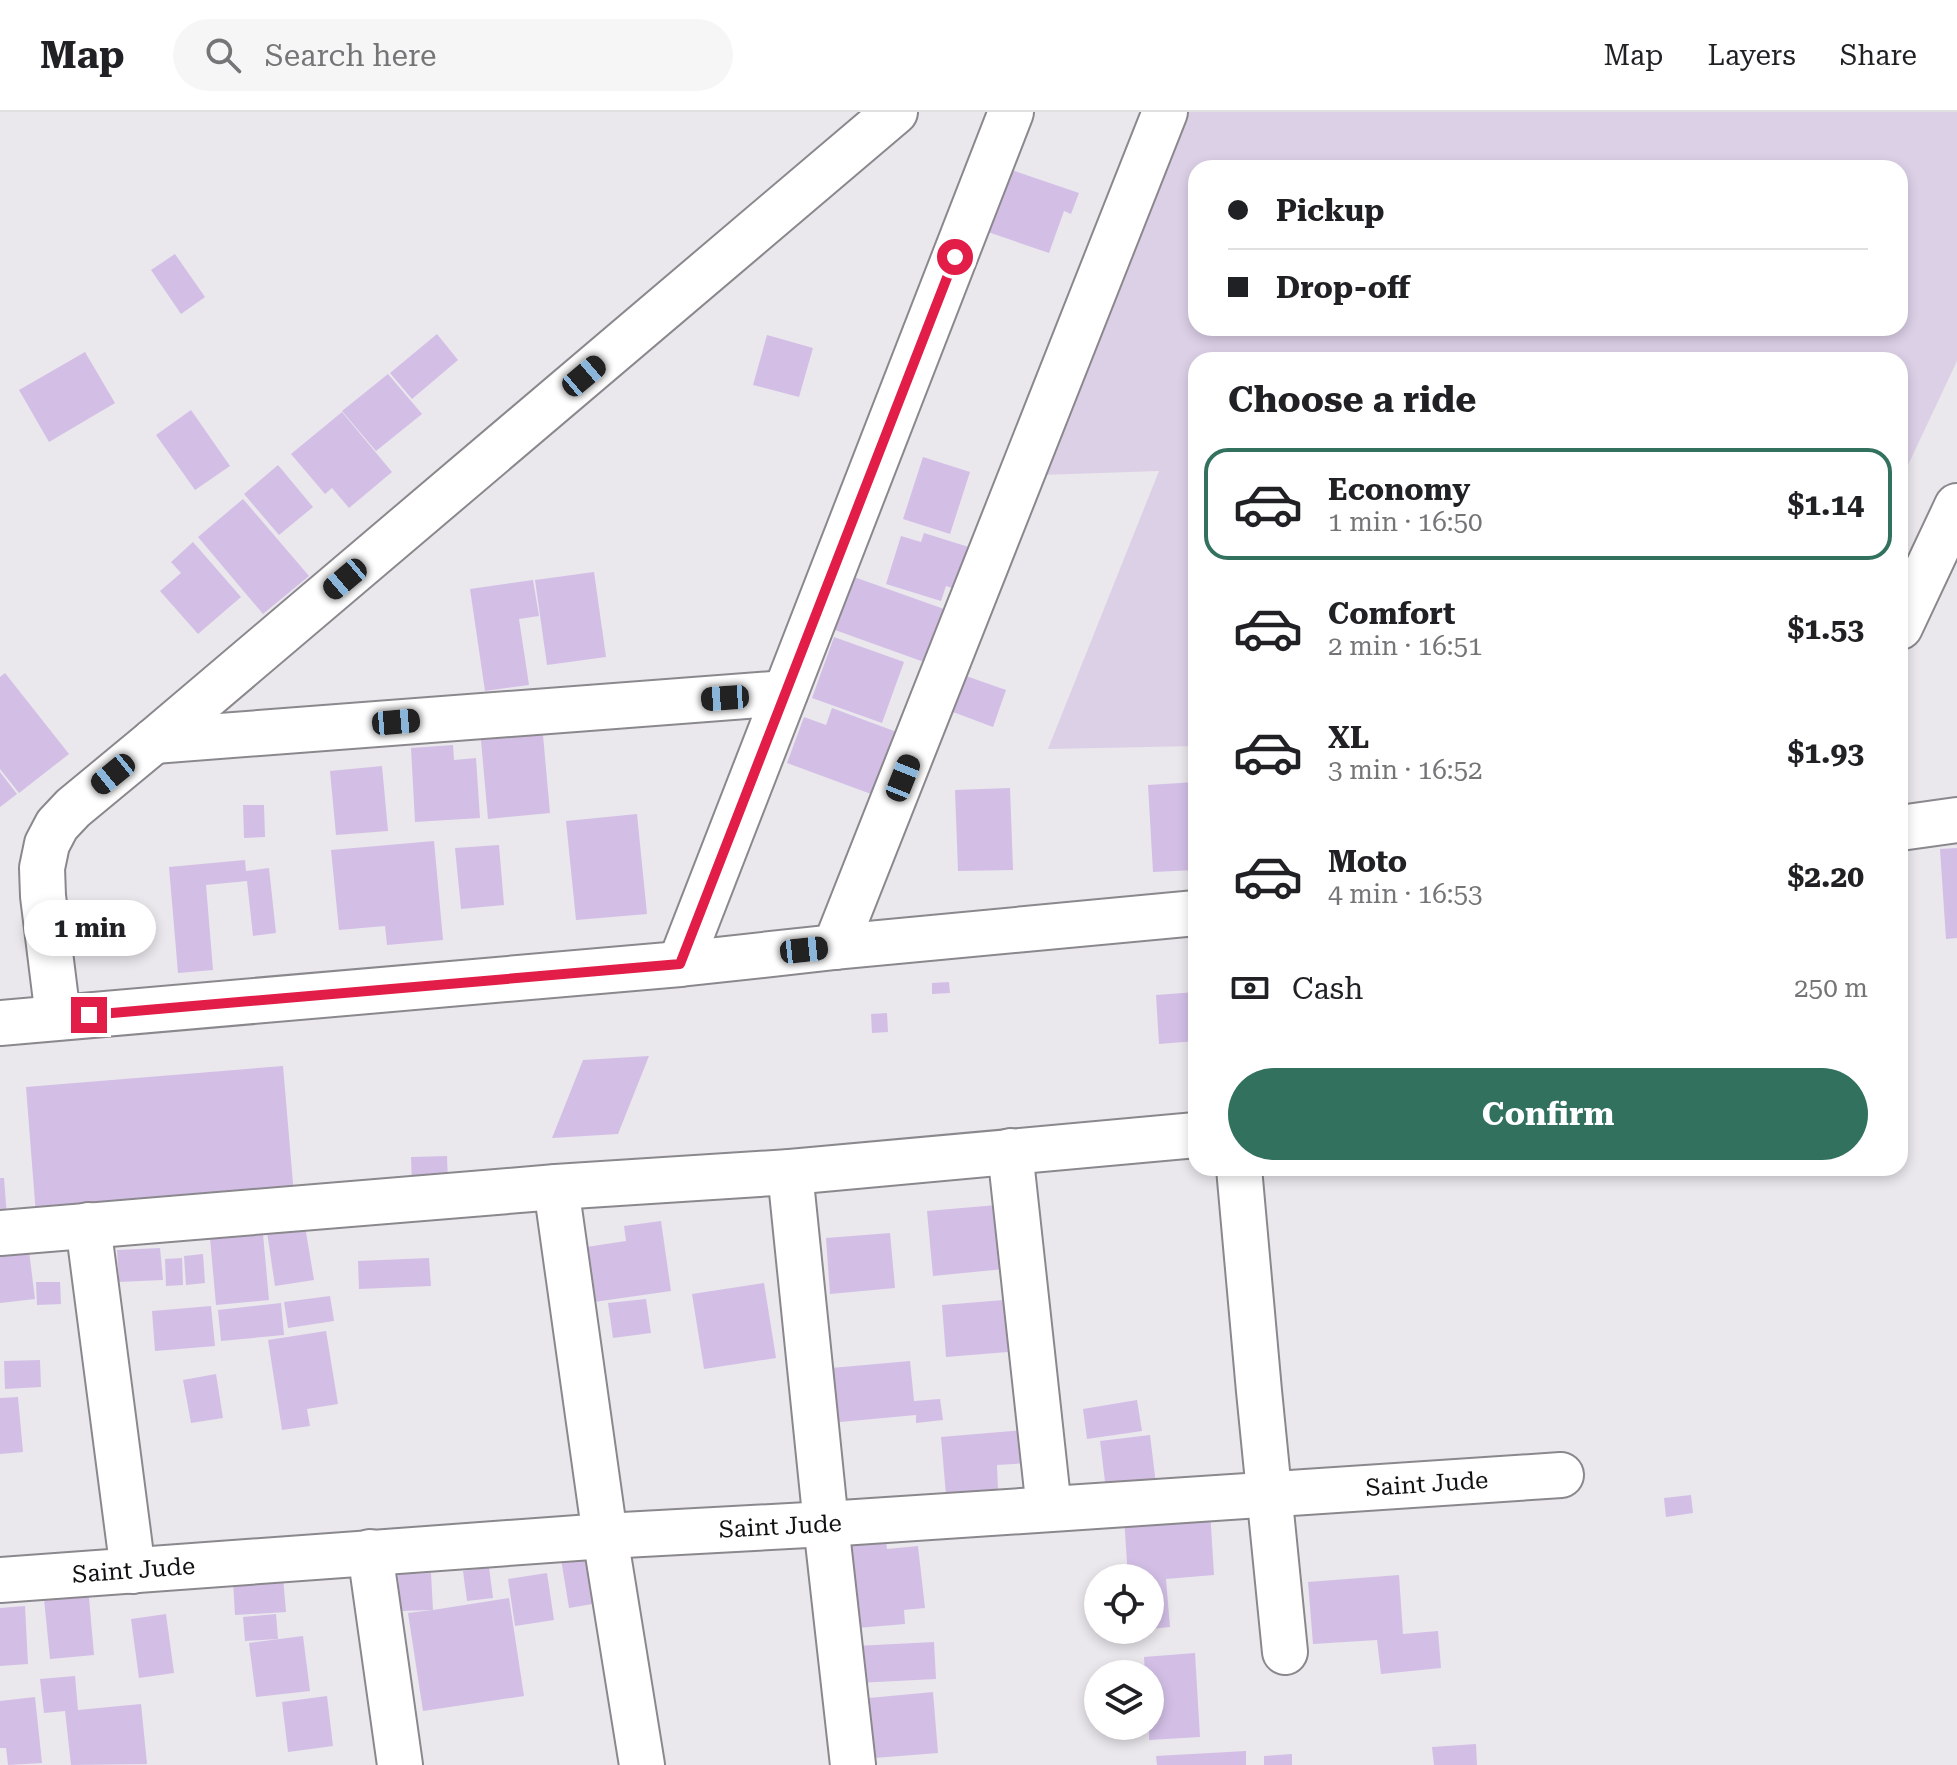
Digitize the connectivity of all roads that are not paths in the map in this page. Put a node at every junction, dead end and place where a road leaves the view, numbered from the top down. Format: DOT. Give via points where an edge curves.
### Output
graph roads {
  1 [pos="895,112"];
  2 [pos="1011,112"];
  3 [pos="1165,112"];
  4 [pos="1957,506"];
  5 [pos="1908,610"];
  6 [pos="785,693"];
  7 [pos="154,741"];
  8 [pos="1957,820"];
  9 [pos="1908,827"];
  10 [pos="1188,914"];
  11 [pos="835,947"];
  12 [pos="680,964"];
  13 [pos="58,1017"];
  14 [pos="0,1023"];
  15 [pos="1188,1136"];
  16 [pos="1010,1151"];
  17 [pos="790,1172"];
  18 [pos="1240,1176"];
  19 [pos="556,1187"];
  20 [pos="88,1225"];
  21 [pos="0,1233"];
  22 [pos="1561,1475"];
  23 [pos="1269,1493"];
  24 [pos="1049,1509"];
  25 [pos="826,1524"];
  26 [pos="605,1536"];
  27 [pos="370,1552"];
  28 [pos="133,1571"];
  29 [pos="0,1580"];
  30 [pos="1285,1652"];
  31 [pos="400,1765"];
  32 [pos="642,1765"];
  33 [pos="853,1765"];
  1 -- 7 [label="street"];
  2 -- 6 [label="street"];
  3 -- 11 [label="street"];
  4 -- 5 [label="street"];
  6 -- 7 [label="street"];
  6 -- 12 [label="street"];
  7 -- 13 [label="street" via="73,808 47,844 42,882"];
  8 -- 9 [label="street"];
  10 -- 11 [label="street"];
  11 -- 12 [label="street"];
  12 -- 13 [label="street"];
  13 -- 14 [label="street"];
  15 -- 16 [label="street"];
  16 -- 17 [label="street"];
  16 -- 24 [label="street"];
  17 -- 19 [label="street"];
  17 -- 25 [label="street"];
  18 -- 23 [label="street"];
  19 -- 20 [label="street"];
  19 -- 26 [label="street"];
  20 -- 21 [label="street"];
  20 -- 28 [label="street"];
  22 -- 23 [label="street, Saint Jude"];
  23 -- 24 [label="street, Saint Jude"];
  23 -- 30 [label="street"];
  24 -- 25 [label="street, Saint Jude"];
  25 -- 26 [label="street, Saint Jude"];
  25 -- 33 [label="street"];
  26 -- 27 [label="street, Saint Jude"];
  26 -- 32 [label="street"];
  27 -- 28 [label="street, Saint Jude"];
  27 -- 31 [label="street"];
  28 -- 29 [label="street, Saint Jude"];
}
